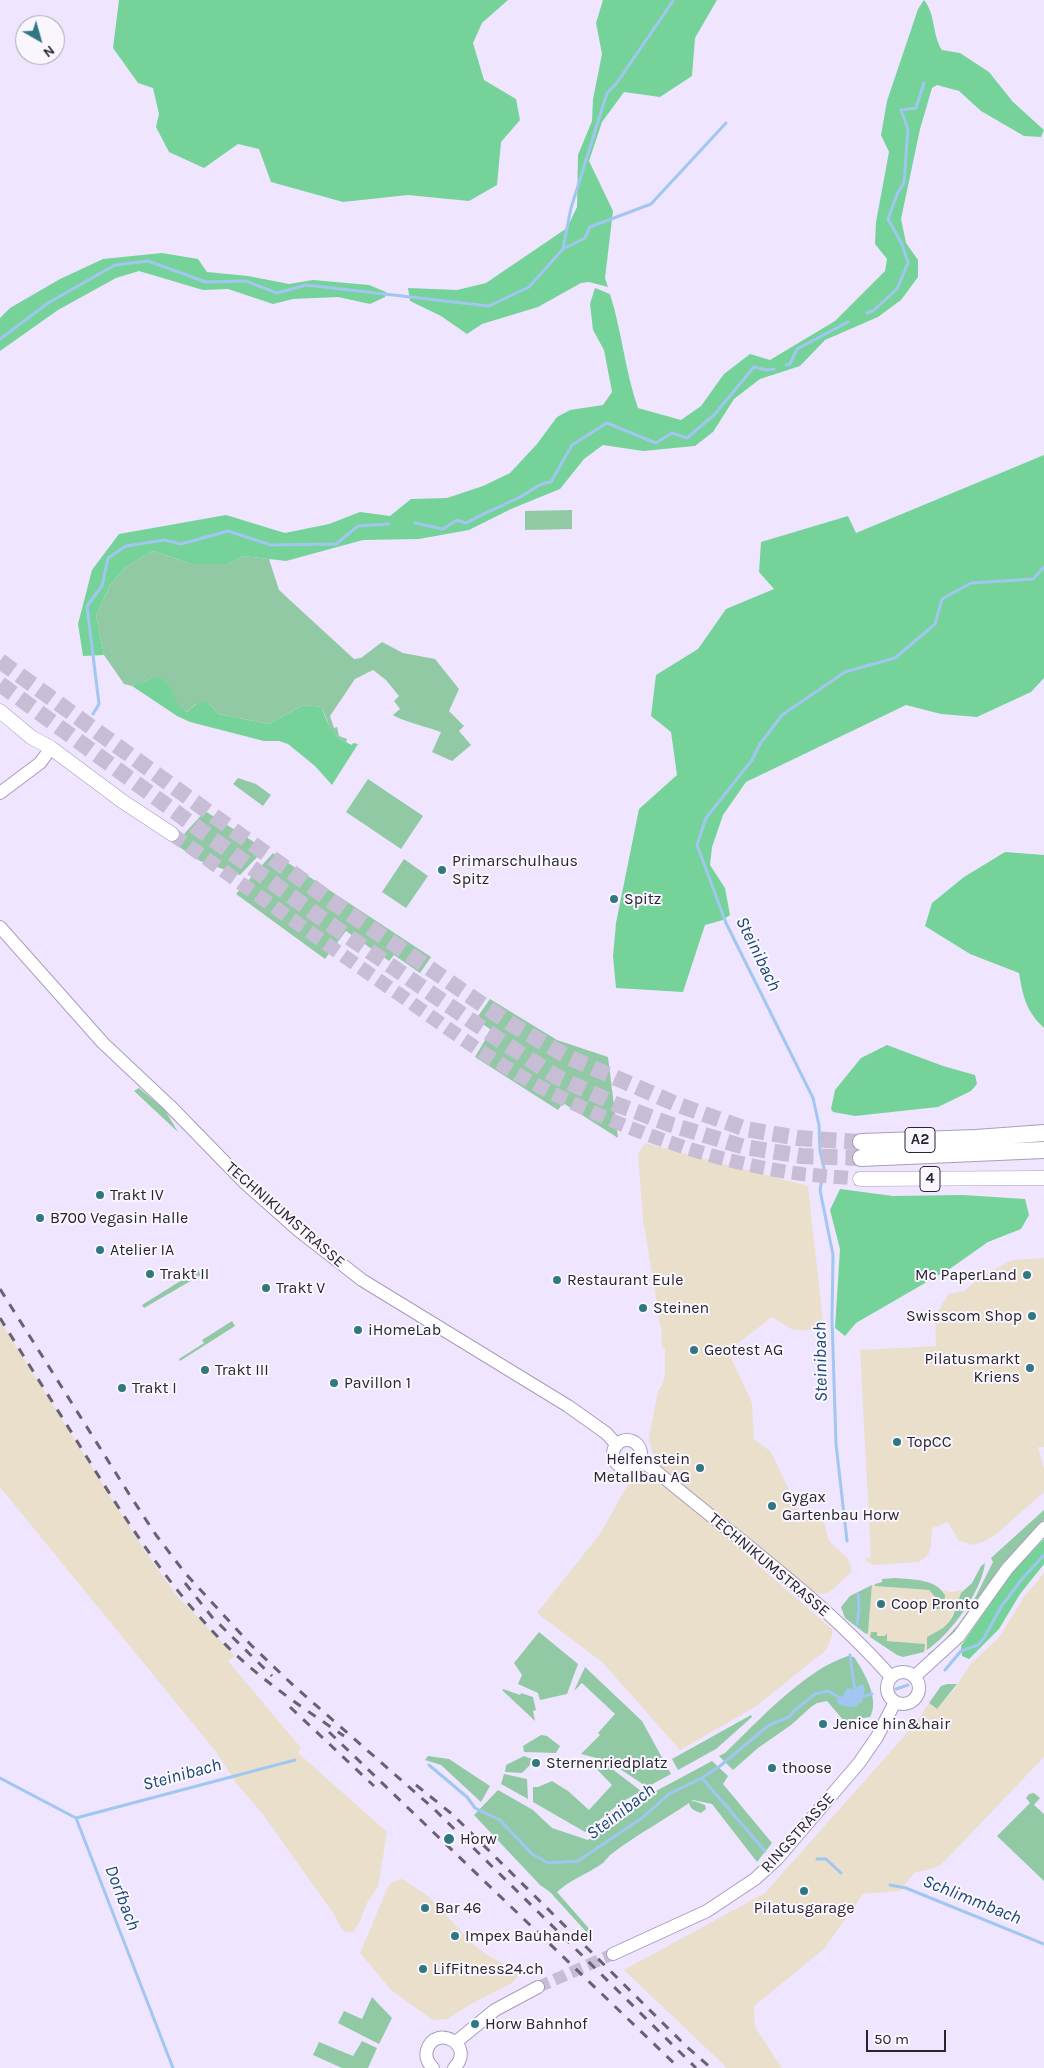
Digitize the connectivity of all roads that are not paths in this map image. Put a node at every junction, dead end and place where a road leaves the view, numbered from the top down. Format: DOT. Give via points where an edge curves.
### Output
graph roads {
  1 [pos="0,706"];
  2 [pos="0,711"];
  3 [pos="52,748"];
  4 [pos="0,793"];
  5 [pos="172,834"];
  6 [pos="0,928"];
  7 [pos="1044,1133"];
  8 [pos="861,1142"];
  9 [pos="1044,1150"];
  10 [pos="861,1158"];
  11 [pos="860,1178"];
  12 [pos="1044,1178"];
  13 [pos="617,1444"];
  14 [pos="639,1460"];
  15 [pos="1044,1528"];
  16 [pos="891,1677"];
  17 [pos="914,1677"];
  18 [pos="894,1702"];
  19 [pos="613,1954"];
  20 [pos="538,1988"];
  21 [pos="456,2042"];
  22 [pos="431,2067"];
  23 [pos="454,2068"];
  1 -- 3 [label="main road" via="36,731"];
  2 -- 3 [label="main road" via="30,737"];
  3 -- 4 [label="street" via="40,762"];
  3 -- 5 [label="main road"];
  6 -- 13 [label="street, TECHNIKUMSTRASSE" via="103,1043 245,1183 298,1230 362,1280 568,1406"];
  7 -- 8 [label="highway, A2"];
  9 -- 10 [label="highway, A2"];
  11 -- 12 [label="main road, 4"];
  13 -- 14 [label="street" via="629,1440 637,1444 641,1452"];
  13 -- 14 [label="street" via="614,1452 618,1464 630,1467"];
  14 -- 16 [label="street, TECHNIKUMSTRASSE" via="789,1580 856,1639"];
  15 -- 17 [label="street" via="1002,1575 960,1636"];
  16 -- 17 [label="street" via="904,1672"];
  16 -- 18 [label="street" via="887,1692"];
  17 -- 18 [label="street" via="919,1687 915,1699 906,1704"];
  18 -- 19 [label="street, RINGSTRASSE" via="877,1738 862,1759 777,1859 755,1879 707,1911"];
  20 -- 21 [label="street" via="495,2010"];
  21 -- 22 [label="street" via="442,2037 432,2042 427,2051"];
  21 -- 23 [label="street" via="461,2054"];
}
